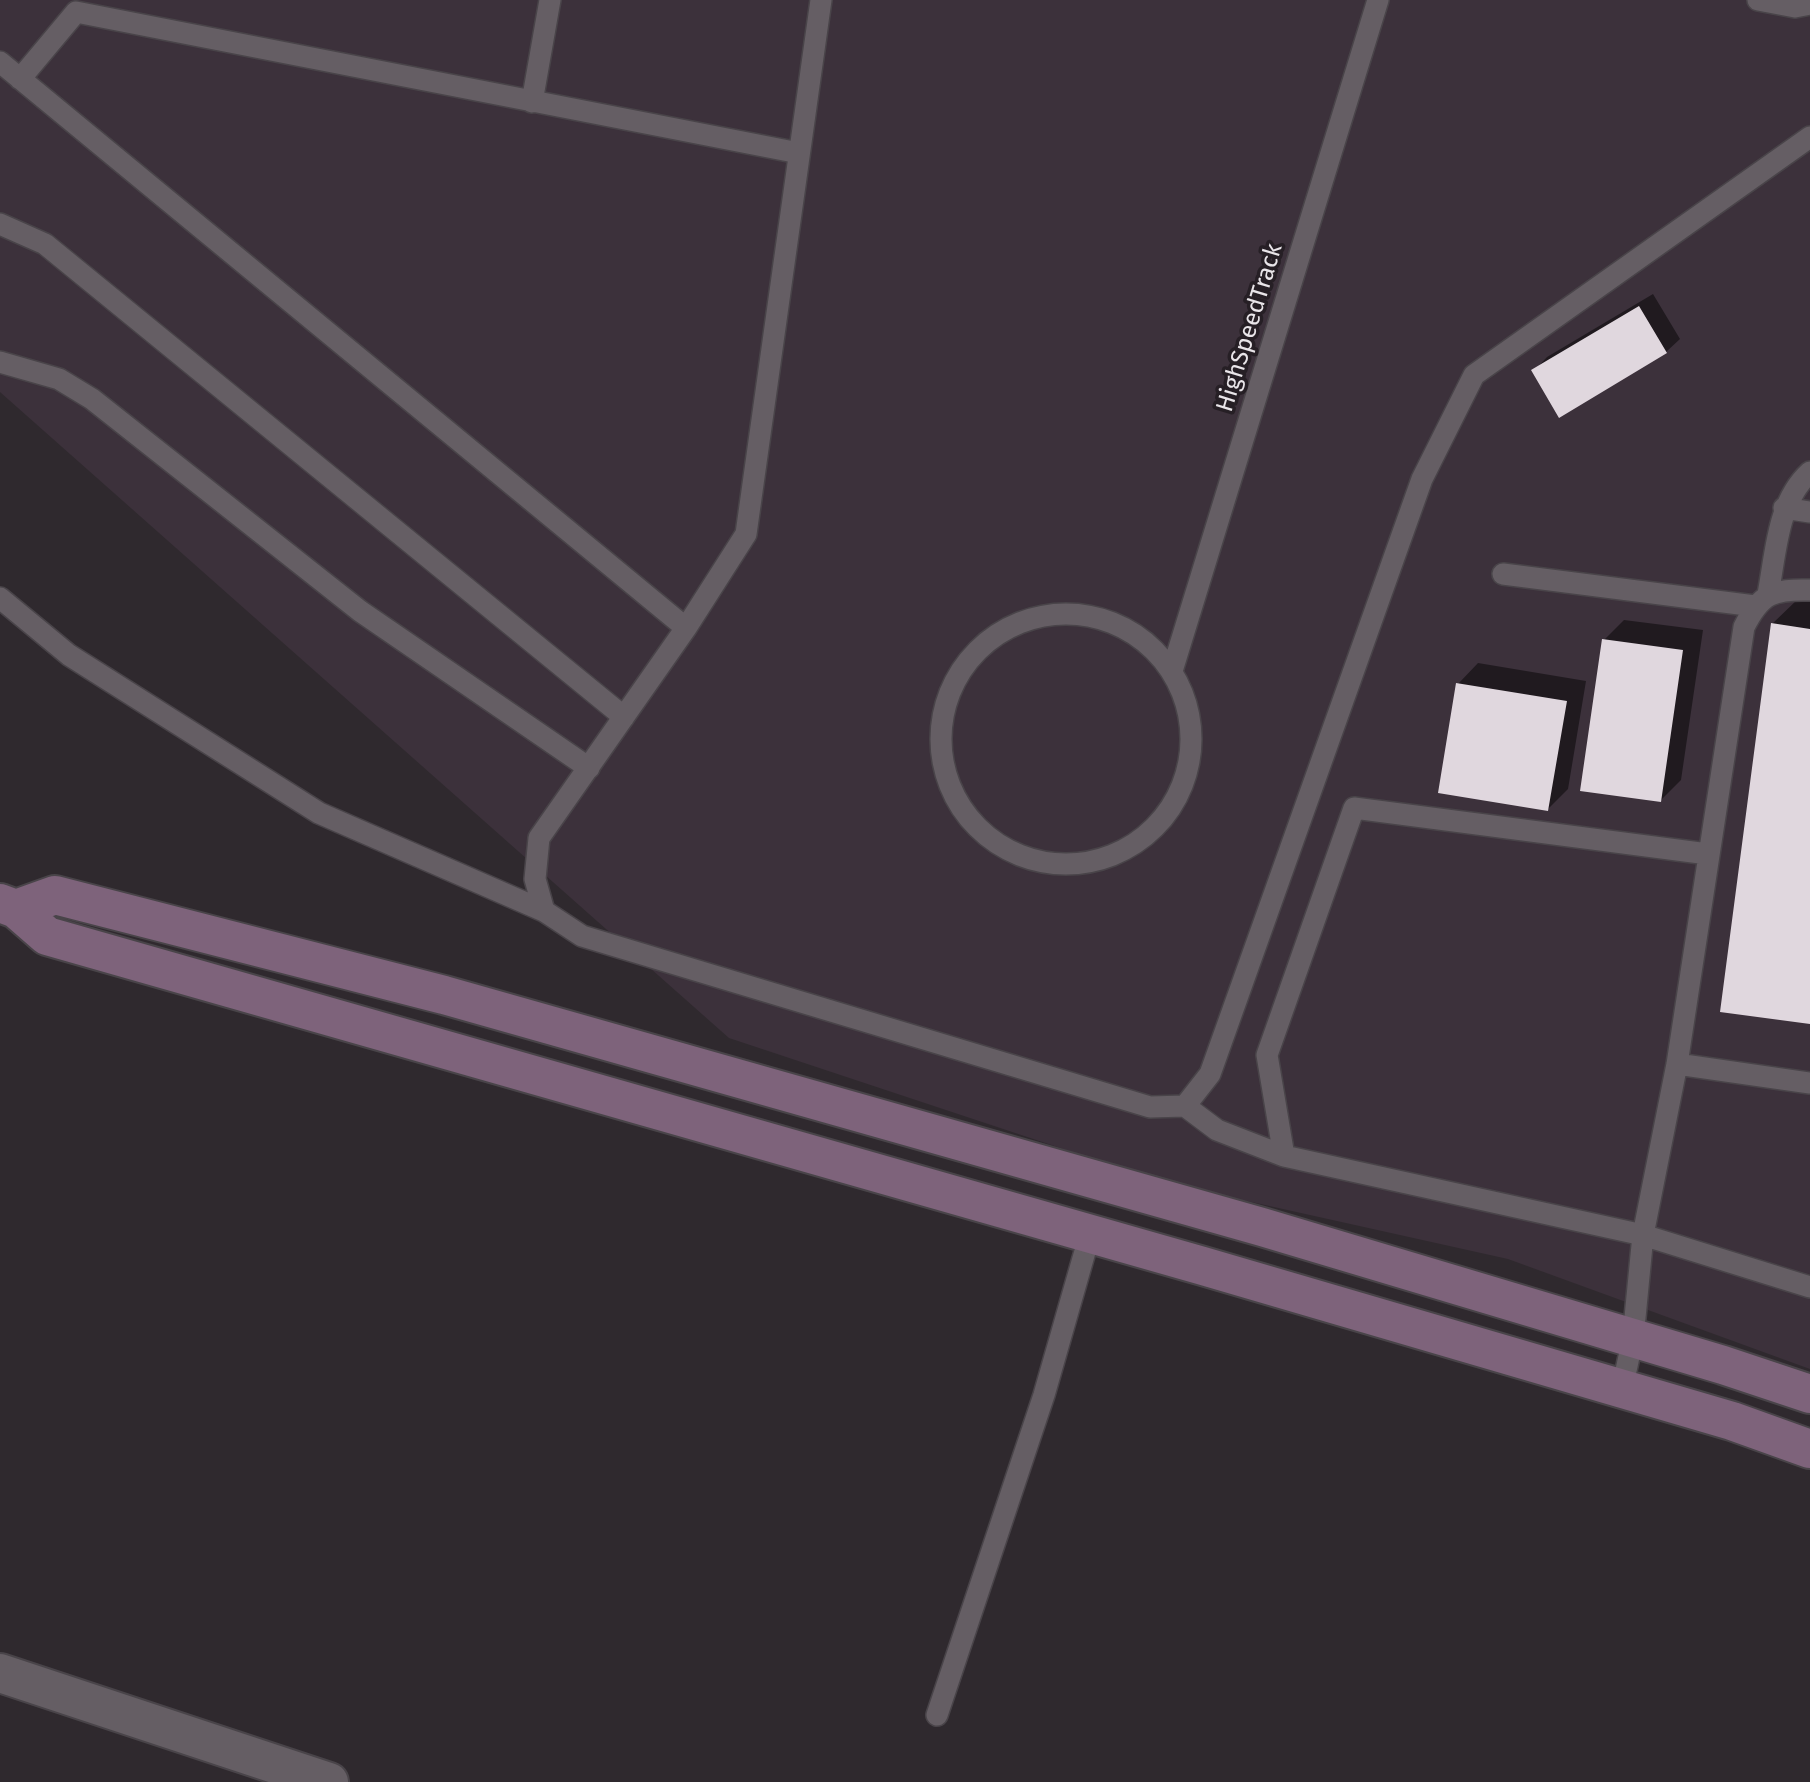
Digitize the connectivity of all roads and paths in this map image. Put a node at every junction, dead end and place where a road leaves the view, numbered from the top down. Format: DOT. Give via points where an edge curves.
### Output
graph roads {
  1 [pos="550,0"];
  2 [pos="821,0"];
  3 [pos="1378,0"];
  4 [pos="1758,0"];
  5 [pos="1810,4"];
  6 [pos="0,62"];
  7 [pos="20,79"];
  8 [pos="532,102"];
  9 [pos="1810,137"];
  10 [pos="799,153"];
  11 [pos="0,224"];
  12 [pos="0,362"];
  13 [pos="1810,472"];
  14 [pos="1784,508"];
  15 [pos="1810,512"];
  16 [pos="1503,574"];
  17 [pos="1810,590"];
  18 [pos="0,597"];
  19 [pos="1761,600"];
  20 [pos="686,628"];
  21 [pos="1172,671"];
  22 [pos="624,717"];
  23 [pos="589,768"];
  24 [pos="1708,854"];
  25 [pos="8,906"];
  26 [pos="544,911"];
  27 [pos="1677,1064"];
  28 [pos="1810,1083"];
  29 [pos="1185,1106"];
  30 [pos="1284,1156"];
  31 [pos="1045,1166"];
  32 [pos="1032,1217"];
  33 [pos="1090,1234"];
  34 [pos="1643,1235"];
  35 [pos="1810,1287"];
  36 [pos="1633,1338"];
  37 [pos="1622,1390"];
  38 [pos="1810,1394"];
  39 [pos="1810,1448"];
  40 [pos="0,1673"];
  41 [pos="937,1715"];
  42 [pos="330,1782"];
  1 -- 8 [label="lane"];
  2 -- 10 [label="lane"];
  3 -- 21 [label="lane, HighSpeedTrack"];
  4 -- 5 [label="lane" via="1795,7"];
  6 -- 7 [label="lane"];
  7 -- 8 [label="lane" via="76,12"];
  7 -- 20 [label="lane"];
  8 -- 10 [label="lane"];
  9 -- 29 [label="lane" via="1474,375 1422,479 1210,1074"];
  10 -- 20 [label="lane" via="746,534"];
  11 -- 22 [label="lane" via="45,244"];
  12 -- 23 [label="lane" via="59,379 92,399 360,611"];
  13 -- 14 [label="lane"];
  14 -- 15 [label="lane"];
  14 -- 19 [label="lane"];
  16 -- 19 [label="lane"];
  17 -- 19 [label="lane" via="1785,589"];
  18 -- 26 [label="lane" via="69,655 319,813"];
  19 -- 24 [label="lane" via="1744,627"];
  20 -- 22 [label="lane"];
  21 -- 21 [label="lane" via="1188,707 1191,747 1186,772 1164,819 1134,845 1098,861 1060,865 1017,855 981,832 955,798 942,756 943,712 960,672 989,640 1027,619 1070,613 1113,622 1146,642"];
  22 -- 23 [label="lane"];
  23 -- 26 [label="lane" via="539,838 535,879"];
  24 -- 27 [label="lane"];
  24 -- 30 [label="lane" via="1354,808 1267,1055"];
  25 -- 31 [label="street" via="55,895 444,995"];
  25 -- 32 [label="street" via="47,936"];
  26 -- 29 [label="lane" via="582,936 608,944 1150,1107"];
  27 -- 28 [label="lane"];
  27 -- 34 [label="lane"];
  29 -- 30 [label="lane" via="1217,1130"];
  30 -- 34 [label="lane"];
  31 -- 32 [label="street"];
  31 -- 36 [label="street"];
  32 -- 33 [label="street"];
  33 -- 37 [label="street"];
  33 -- 41 [label="lane" via="1044,1395"];
  34 -- 35 [label="lane"];
  34 -- 36 [label="lane"];
  36 -- 37 [label="lane"];
  36 -- 38 [label="street"];
  37 -- 39 [label="street"];
  40 -- 42 [label="street"];
}
